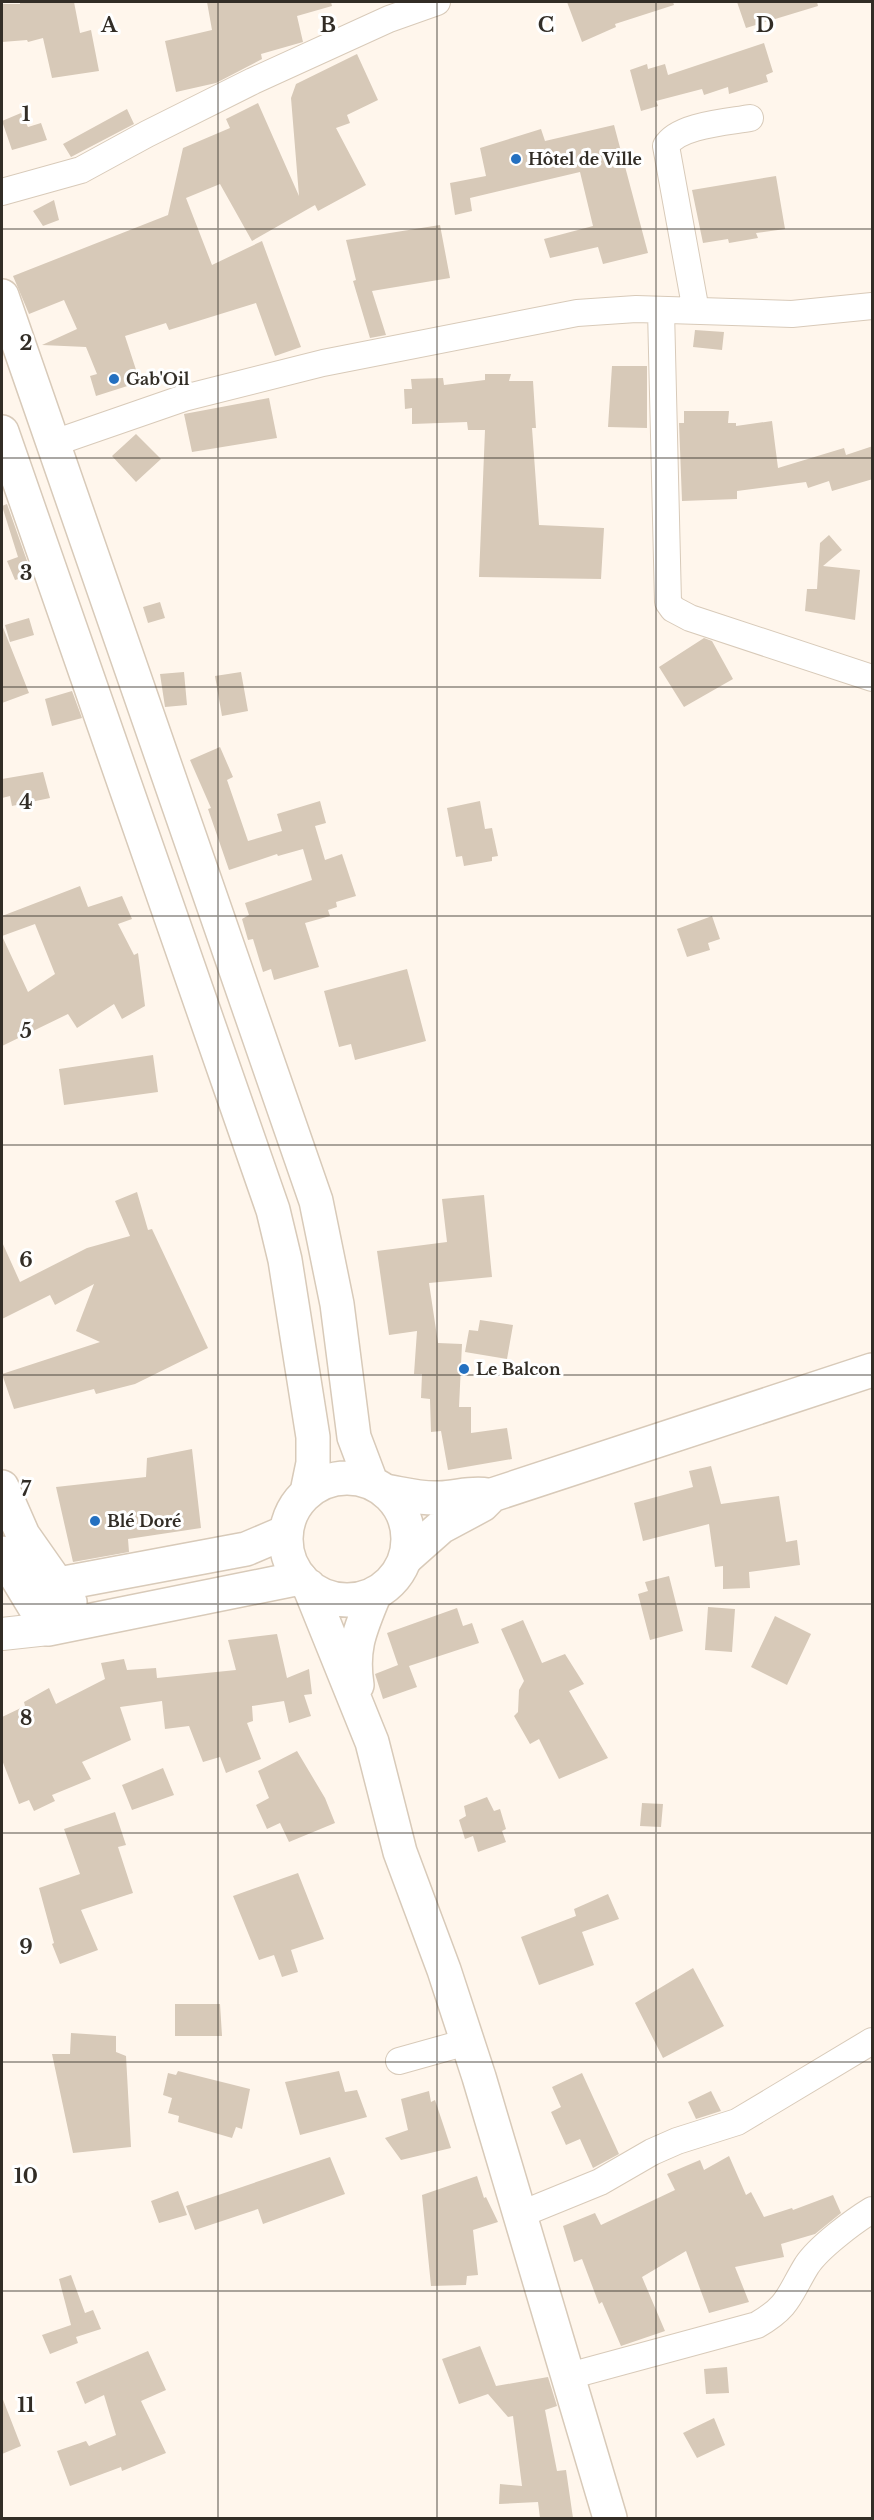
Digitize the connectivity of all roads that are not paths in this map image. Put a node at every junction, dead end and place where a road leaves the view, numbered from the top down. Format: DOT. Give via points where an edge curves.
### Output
graph roads {
  1 [pos="437,2"];
  2 [pos="750,118"];
  3 [pos="2,192"];
  4 [pos="2,296"];
  5 [pos="873,306"];
  6 [pos="661,310"];
  7 [pos="696,311"];
  8 [pos="2,432"];
  9 [pos="54,443"];
  10 [pos="873,678"];
  11 [pos="873,1370"];
  12 [pos="378,1486"];
  13 [pos="2,1487"];
  14 [pos="307,1492"];
  15 [pos="492,1496"];
  16 [pos="286,1532"];
  17 [pos="2,1554"];
  18 [pos="406,1558"];
  19 [pos="2,1581"];
  20 [pos="304,1582"];
  21 [pos="45,1591"];
  22 [pos="375,1593"];
  23 [pos="2,1618"];
  24 [pos="82,1622"];
  25 [pos="48,1629"];
  26 [pos="2,1634"];
  27 [pos="360,1708"];
  28 [pos="873,2041"];
  29 [pos="467,2042"];
  30 [pos="399,2061"];
  31 [pos="873,2210"];
  32 [pos="519,2215"];
  33 [pos="569,2376"];
  34 [pos="610,2518"];
  1 -- 3 [label="street" via="389,19 253,81 81,170"];
  2 -- 7 [label="street" via="696,128 678,134 666,146"];
  4 -- 9 [label="main road"];
  5 -- 7 [label="street" via="792,314"];
  6 -- 7 [label="street"];
  6 -- 9 [label="street" via="577,313 323,363 184,398"];
  6 -- 10 [label="street" via="668,602 690,618"];
  8 -- 14 [label="main road" via="273,1210 285,1260 313,1437"];
  9 -- 12 [label="main road" via="316,1201 337,1304 354,1437"];
  11 -- 15 [label="main road"];
  12 -- 14 [label="main road" via="344,1477 318,1484"];
  12 -- 15 [label="main road" via="420,1498 478,1493"];
  12 -- 18 [label="main road" via="398,1504 406,1521"];
  13 -- 21 [label="main road"];
  14 -- 16 [label="main road" via="292,1510"];
  15 -- 18 [label="main road" via="441,1527"];
  16 -- 20 [label="main road" via="288,1557"];
  16 -- 21 [label="main road" via="246,1549"];
  17 -- 19 [label="main road"];
  17 -- 21 [label="main road"];
  18 -- 22 [label="main road" via="394,1578"];
  20 -- 22 [label="main road" via="330,1597 346,1600"];
  20 -- 24 [label="main road"];
  20 -- 27 [label="main road"];
  21 -- 23 [label="street"];
  21 -- 24 [label="main road"];
  21 -- 25 [label="main road"];
  22 -- 27 [label="main road" via="355,1646"];
  24 -- 25 [label="main road"];
  25 -- 26 [label="street"];
  27 -- 29 [label="main road" via="400,1852"];
  28 -- 32 [label="street" via="737,2122 677,2141 600,2182"];
  29 -- 30 [label="street"];
  29 -- 32 [label="main road"];
  31 -- 33 [label="street" via="808,2263 790,2299 774,2316 757,2325"];
  32 -- 33 [label="main road"];
  33 -- 34 [label="main road"];
}
